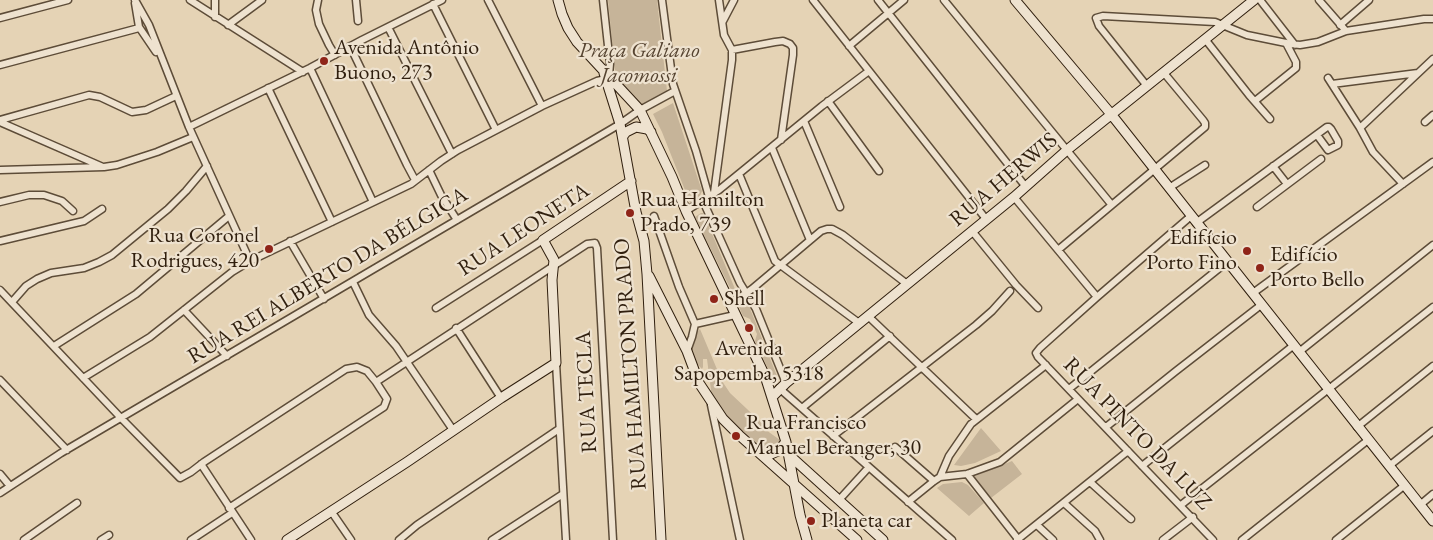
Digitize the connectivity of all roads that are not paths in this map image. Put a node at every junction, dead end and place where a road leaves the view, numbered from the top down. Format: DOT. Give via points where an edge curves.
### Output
graph roads {
  1 [pos="68,0"];
  2 [pos="135,0"];
  3 [pos="190,0"];
  4 [pos="215,0"];
  5 [pos="262,0"];
  6 [pos="318,0"];
  7 [pos="356,0"];
  8 [pos="442,0"];
  9 [pos="488,0"];
  10 [pos="558,0"];
  11 [pos="603,0"];
  12 [pos="662,0"];
  13 [pos="720,0"];
  14 [pos="734,0"];
  15 [pos="813,0"];
  16 [pos="878,0"];
  17 [pos="904,0"];
  18 [pos="944,0"];
  19 [pos="1015,0"];
  20 [pos="1254,0"];
  21 [pos="1260,0"];
  22 [pos="1319,0"];
  23 [pos="1369,0"];
  24 [pos="433,4"];
  25 [pos="888,13"];
  26 [pos="215,17"];
  27 [pos="0,18"];
  28 [pos="1433,19"];
  29 [pos="358,21"];
  30 [pos="722,22"];
  31 [pos="1340,24"];
  32 [pos="228,25"];
  33 [pos="1223,25"];
  34 [pos="388,27"];
  35 [pos="139,28"];
  36 [pos="1346,31"];
  37 [pos="1205,39"];
  38 [pos="1286,43"];
  39 [pos="1295,45"];
  40 [pos="350,46"];
  41 [pos="849,46"];
  42 [pos="732,50"];
  43 [pos="335,55"];
  44 [pos="162,59"];
  45 [pos="1433,59"];
  46 [pos="0,65"];
  47 [pos="310,68"];
  48 [pos="869,71"];
  49 [pos="303,72"];
  50 [pos="1419,72"];
  51 [pos="1164,73"];
  52 [pos="608,77"];
  53 [pos="1328,78"];
  54 [pos="1332,84"];
  55 [pos="1147,86"];
  56 [pos="268,88"];
  57 [pos="675,90"];
  58 [pos="176,96"];
  59 [pos="1255,101"];
  60 [pos="828,102"];
  61 [pos="542,106"];
  62 [pos="640,110"];
  63 [pos="1112,114"];
  64 [pos="1433,115"];
  65 [pos="1270,119"];
  66 [pos="0,121"];
  67 [pos="804,121"];
  68 [pos="1425,122"];
  69 [pos="620,124"];
  70 [pos="189,127"];
  71 [pos="1360,128"];
  72 [pos="496,130"];
  73 [pos="651,132"];
  74 [pos="1317,135"];
  75 [pos="623,136"];
  76 [pos="193,137"];
  77 [pos="782,140"];
  78 [pos="772,148"];
  79 [pos="1067,150"];
  80 [pos="452,154"];
  81 [pos="1321,159"];
  82 [pos="1433,162"];
  83 [pos="1205,165"];
  84 [pos="207,166"];
  85 [pos="1273,166"];
  86 [pos="104,167"];
  87 [pos="1153,169"];
  88 [pos="0,170"];
  89 [pos="429,170"];
  90 [pos="879,172"];
  91 [pos="739,174"];
  92 [pos="416,180"];
  93 [pos="631,181"];
  94 [pos="1287,184"];
  95 [pos="1403,184"];
  96 [pos="1026,187"];
  97 [pos="1168,188"];
  98 [pos="709,197"];
  99 [pos="1014,197"];
  100 [pos="0,202"];
  101 [pos="374,202"];
  102 [pos="1111,204"];
  103 [pos="840,207"];
  104 [pos="1257,207"];
  105 [pos="102,209"];
  106 [pos="73,211"];
  107 [pos="686,211"];
  108 [pos="229,216"];
  109 [pos="654,216"];
  110 [pos="1194,219"];
  111 [pos="457,220"];
  112 [pos="986,220"];
  113 [pos="332,222"];
  114 [pos="972,231"];
  115 [pos="543,240"];
  116 [pos="810,240"];
  117 [pos="290,241"];
  118 [pos="0,242"];
  119 [pos="1433,246"];
  120 [pos="1058,250"];
  121 [pos="250,261"];
  122 [pos="1227,262"];
  123 [pos="780,265"];
  124 [pos="553,266"];
  125 [pos="647,274"];
  126 [pos="353,282"];
  127 [pos="907,284"];
  128 [pos="0,290"];
  129 [pos="1010,291"];
  130 [pos="746,292"];
  131 [pos="1252,293"];
  132 [pos="1097,297"];
  133 [pos="324,299"];
  134 [pos="12,302"];
  135 [pos="730,304"];
  136 [pos="1262,304"];
  137 [pos="1433,307"];
  138 [pos="436,308"];
  139 [pos="1038,308"];
  140 [pos="184,310"];
  141 [pos="735,315"];
  142 [pos="868,316"];
  143 [pos="859,323"];
  144 [pos="695,324"];
  145 [pos="456,328"];
  146 [pos="890,336"];
  147 [pos="54,346"];
  148 [pos="1296,349"];
  149 [pos="687,351"];
  150 [pos="227,356"];
  151 [pos="407,362"];
  152 [pos="556,363"];
  153 [pos="1046,365"];
  154 [pos="1433,366"];
  155 [pos="923,367"];
  156 [pos="83,378"];
  157 [pos="0,380"];
  158 [pos="376,382"];
  159 [pos="1069,388"];
  160 [pos="777,389"];
  161 [pos="1328,389"];
  162 [pos="501,398"];
  163 [pos="1078,399"];
  164 [pos="710,401"];
  165 [pos="802,408"];
  166 [pos="121,418"];
  167 [pos="976,419"];
  168 [pos="1357,426"];
  169 [pos="1106,427"];
  170 [pos="560,429"];
  171 [pos="452,430"];
  172 [pos="1433,431"];
  173 [pos="833,436"];
  174 [pos="1368,440"];
  175 [pos="786,442"];
  176 [pos="895,447"];
  177 [pos="67,450"];
  178 [pos="1128,451"];
  179 [pos="788,454"];
  180 [pos="764,457"];
  181 [pos="201,464"];
  182 [pos="1142,466"];
  183 [pos="1389,466"];
  184 [pos="869,467"];
  185 [pos="0,474"];
  186 [pos="967,474"];
  187 [pos="940,477"];
  188 [pos="934,481"];
  189 [pos="1090,482"];
  190 [pos="794,483"];
  191 [pos="1405,485"];
  192 [pos="10,486"];
  193 [pos="0,493"];
  194 [pos="563,494"];
  195 [pos="800,494"];
  196 [pos="1433,494"];
  197 [pos="839,500"];
  198 [pos="908,502"];
  199 [pos="76,503"];
  200 [pos="1064,503"];
  201 [pos="1182,505"];
  202 [pos="1420,505"];
  203 [pos="231,511"];
  204 [pos="332,511"];
  205 [pos="1193,517"];
  206 [pos="1130,519"];
  207 [pos="1433,521"];
  208 [pos="1037,525"];
  209 [pos="109,535"];
  210 [pos="24,540"];
  211 [pos="102,540"];
  212 [pos="191,540"];
  213 [pos="251,540"];
  214 [pos="287,540"];
  215 [pos="351,540"];
  216 [pos="398,540"];
  217 [pos="492,540"];
  218 [pos="566,540"];
  219 [pos="613,540"];
  220 [pos="661,540"];
  221 [pos="740,540"];
  222 [pos="807,540"];
  223 [pos="857,540"];
  224 [pos="883,540"];
  225 [pos="952,540"];
  226 [pos="1018,540"];
  227 [pos="1053,540"];
  228 [pos="1100,540"];
  229 [pos="1164,540"];
  230 [pos="1214,540"];
  231 [pos="1242,540"];
  232 [pos="1336,540"];
  1 -- 27 [label="street"];
  2 -- 35 [label="street"];
  2 -- 44 [label="street"];
  3 -- 26 [label="street"];
  4 -- 26 [label="street"];
  5 -- 32 [label="street"];
  6 -- 43 [label="street" via="317,16"];
  7 -- 29 [label="street"];
  8 -- 24 [label="street"];
  9 -- 61 [label="street"];
  10 -- 52 [label="main road" via="568,28"];
  11 -- 52 [label="street" via="610,64"];
  12 -- 57 [label="street"];
  13 -- 30 [label="street"];
  14 -- 30 [label="street"];
  15 -- 41 [label="street"];
  16 -- 25 [label="street"];
  17 -- 25 [label="street"];
  18 -- 79 [label="street"];
  19 -- 63 [label="main road"];
  20 -- 33 [label="main road, RUA HERWIS"];
  21 -- 39 [label="street"];
  22 -- 31 [label="street"];
  23 -- 31 [label="street"];
  24 -- 34 [label="street"];
  24 -- 72 [label="street"];
  25 -- 41 [label="street"];
  25 -- 96 [label="street"];
  26 -- 32 [label="street"];
  28 -- 36 [label="street"];
  30 -- 42 [label="street"];
  31 -- 36 [label="street"];
  32 -- 49 [label="street"];
  33 -- 37 [label="main road, RUA HERWIS"];
  33 -- 38 [label="street" via="1247,35"];
  33 -- 55 [label="street" via="1200,21 1096,18"];
  34 -- 40 [label="street"];
  34 -- 80 [label="street"];
  35 -- 44 [label="street"];
  35 -- 46 [label="street"];
  36 -- 39 [label="street" via="1318,42"];
  37 -- 51 [label="main road, RUA HERWIS"];
  37 -- 59 [label="street"];
  38 -- 39 [label="street"];
  38 -- 59 [label="street" via="1296,68"];
  40 -- 43 [label="street"];
  40 -- 92 [label="street"];
  41 -- 48 [label="street"];
  42 -- 77 [label="street" via="775,42 790,44 794,56"];
  42 -- 98 [label="street" via="730,82"];
  43 -- 47 [label="street"];
  44 -- 58 [label="street"];
  45 -- 50 [label="street"];
  47 -- 49 [label="street"];
  47 -- 101 [label="street"];
  48 -- 60 [label="street"];
  48 -- 112 [label="street"];
  49 -- 56 [label="street"];
  50 -- 54 [label="street"];
  50 -- 71 [label="street"];
  51 -- 55 [label="main road, RUA HERWIS"];
  51 -- 87 [label="street" via="1205,127"];
  52 -- 61 [label="street"];
  52 -- 62 [label="main road"];
  52 -- 69 [label="main road, RUA HAMILTON PRADO"];
  53 -- 54 [label="street"];
  54 -- 71 [label="street"];
  55 -- 63 [label="main road, RUA HERWIS"];
  56 -- 70 [label="street"];
  56 -- 113 [label="street"];
  57 -- 62 [label="street, RUA REI ALBERTO DA BÉLGICA"];
  57 -- 98 [label="street"];
  58 -- 66 [label="street" via="146,110 132,112 100,97 88,96"];
  58 -- 70 [label="street"];
  59 -- 65 [label="street"];
  60 -- 67 [label="street"];
  60 -- 90 [label="street"];
  61 -- 72 [label="street"];
  62 -- 69 [label="street, RUA REI ALBERTO DA BÉLGICA"];
  62 -- 73 [label="main road"];
  63 -- 79 [label="main road, RUA HERWIS"];
  63 -- 87 [label="main road"];
  64 -- 68 [label="street"];
  66 -- 86 [label="street"];
  67 -- 77 [label="street"];
  67 -- 103 [label="street"];
  69 -- 75 [label="main road, RUA HAMILTON PRADO"];
  69 -- 111 [label="street, RUA REI ALBERTO DA BÉLGICA"];
  70 -- 76 [label="street"];
  71 -- 95 [label="street" via="1373,152"];
  72 -- 80 [label="street"];
  73 -- 75 [label="main road" via="636,127"];
  73 -- 107 [label="main road"];
  74 -- 85 [label="street"];
  75 -- 93 [label="main road, RUA HAMILTON PRADO"];
  76 -- 84 [label="street"];
  76 -- 86 [label="street" via="157,152"];
  77 -- 78 [label="street"];
  78 -- 91 [label="street"];
  78 -- 116 [label="street"];
  79 -- 96 [label="main road, RUA HERWIS"];
  79 -- 102 [label="street"];
  80 -- 89 [label="street"];
  81 -- 94 [label="street"];
  82 -- 95 [label="street"];
  83 -- 97 [label="street"];
  84 -- 108 [label="street"];
  84 -- 134 [label="street" via="168,209 112,255 84,268 37,278"];
  85 -- 94 [label="street"];
  85 -- 110 [label="street"];
  86 -- 88 [label="street"];
  87 -- 97 [label="main road"];
  87 -- 102 [label="street"];
  89 -- 92 [label="street"];
  89 -- 111 [label="street"];
  91 -- 98 [label="street"];
  91 -- 123 [label="street" via="774,258"];
  92 -- 101 [label="street"];
  93 -- 115 [label="main road, RUA LEONETA"];
  93 -- 125 [label="main road, RUA HAMILTON PRADO" via="644,240"];
  94 -- 104 [label="street"];
  95 -- 131 [label="street"];
  96 -- 99 [label="main road, RUA HERWIS"];
  97 -- 110 [label="main road"];
  98 -- 107 [label="street"];
  98 -- 130 [label="street"];
  99 -- 112 [label="main road, RUA HERWIS"];
  99 -- 120 [label="street"];
  100 -- 106 [label="street" via="44,195 62,201"];
  101 -- 113 [label="street"];
  102 -- 120 [label="street"];
  105 -- 118 [label="street" via="84,221"];
  107 -- 135 [label="main road"];
  108 -- 121 [label="street"];
  108 -- 147 [label="street" via="136,294"];
  109 -- 144 [label="street"];
  110 -- 122 [label="main road"];
  110 -- 132 [label="street"];
  111 -- 126 [label="street, RUA REI ALBERTO DA BÉLGICA"];
  112 -- 114 [label="main road, RUA HERWIS"];
  113 -- 117 [label="street"];
  114 -- 127 [label="main road, RUA HERWIS"];
  114 -- 139 [label="street"];
  115 -- 124 [label="main road" via="553,258"];
  115 -- 138 [label="street, RUA LEONETA"];
  116 -- 123 [label="street"];
  116 -- 127 [label="street" via="821,231 832,229"];
  117 -- 121 [label="street"];
  117 -- 133 [label="street"];
  119 -- 148 [label="street"];
  120 -- 132 [label="street"];
  121 -- 140 [label="street"];
  122 -- 131 [label="main road"];
  122 -- 159 [label="street"];
  123 -- 130 [label="street"];
  123 -- 143 [label="street"];
  124 -- 145 [label="street"];
  124 -- 152 [label="main road"];
  124 -- 219 [label="street, RUA TECLA" via="587,244 595,243"];
  125 -- 149 [label="main road"];
  125 -- 220 [label="main road, RUA HAMILTON PRADO"];
  126 -- 133 [label="street, RUA REI ALBERTO DA BÉLGICA"];
  126 -- 151 [label="street" via="369,315"];
  127 -- 142 [label="main road, RUA HERWIS"];
  128 -- 134 [label="street"];
  129 -- 155 [label="street" via="992,311"];
  130 -- 135 [label="street"];
  130 -- 160 [label="street" via="756,309"];
  131 -- 136 [label="main road"];
  132 -- 153 [label="street, RUA PINTO DA LUZ" via="1036,352"];
  133 -- 150 [label="street, RUA REI ALBERTO DA BÉLGICA"];
  134 -- 147 [label="street"];
  135 -- 141 [label="main road"];
  136 -- 148 [label="main road"];
  136 -- 169 [label="street"];
  137 -- 161 [label="street"];
  140 -- 150 [label="street"];
  140 -- 156 [label="street" via="150,337"];
  141 -- 144 [label="street"];
  141 -- 160 [label="main road" via="765,376"];
  142 -- 143 [label="main road, RUA HERWIS"];
  142 -- 146 [label="street"];
  143 -- 160 [label="main road, RUA HERWIS"];
  144 -- 149 [label="street"];
  145 -- 151 [label="street"];
  145 -- 162 [label="street"];
  146 -- 155 [label="street"];
  146 -- 165 [label="street"];
  147 -- 156 [label="street"];
  148 -- 161 [label="main road"];
  148 -- 182 [label="street"];
  149 -- 164 [label="main road"];
  150 -- 166 [label="street, RUA REI ALBERTO DA BÉLGICA"];
  151 -- 158 [label="street"];
  151 -- 171 [label="street"];
  152 -- 162 [label="main road"];
  152 -- 170 [label="street"];
  153 -- 159 [label="street, RUA PINTO DA LUZ"];
  153 -- 167 [label="street"];
  154 -- 168 [label="street"];
  155 -- 167 [label="street"];
  155 -- 173 [label="street"];
  156 -- 166 [label="street"];
  157 -- 177 [label="street"];
  158 -- 181 [label="street" via="362,368 346,369"];
  158 -- 203 [label="street" via="387,400 384,407"];
  159 -- 163 [label="street, RUA PINTO DA LUZ"];
  160 -- 165 [label="street"];
  160 -- 175 [label="main road"];
  161 -- 168 [label="main road"];
  161 -- 201 [label="street"];
  162 -- 171 [label="main road"];
  163 -- 169 [label="street, RUA PINTO DA LUZ"];
  163 -- 186 [label="street" via="1006,458"];
  164 -- 180 [label="main road" via="723,419"];
  164 -- 221 [label="street"];
  165 -- 173 [label="street"];
  166 -- 177 [label="street, RUA REI ALBERTO DA BÉLGICA"];
  166 -- 181 [label="street" via="179,477"];
  167 -- 187 [label="street" via="949,456"];
  168 -- 174 [label="main road"];
  169 -- 178 [label="street, RUA PINTO DA LUZ"];
  170 -- 194 [label="street"];
  170 -- 216 [label="street"];
  171 -- 204 [label="main road"];
  172 -- 183 [label="street"];
  173 -- 184 [label="street"];
  174 -- 183 [label="main road"];
  174 -- 231 [label="street"];
  175 -- 179 [label="main road"];
  175 -- 180 [label="main road" via="778,451"];
  176 -- 188 [label="street"];
  177 -- 192 [label="street, RUA REI ALBERTO DA BÉLGICA"];
  178 -- 182 [label="street, RUA PINTO DA LUZ"];
  178 -- 189 [label="street"];
  179 -- 190 [label="main road"];
  179 -- 197 [label="main road"];
  180 -- 190 [label="main road"];
  181 -- 203 [label="street"];
  182 -- 201 [label="street, RUA PINTO DA LUZ"];
  183 -- 191 [label="main road"];
  184 -- 197 [label="street"];
  184 -- 198 [label="street"];
  185 -- 192 [label="street"];
  186 -- 187 [label="street"];
  186 -- 226 [label="street"];
  187 -- 188 [label="street"];
  188 -- 198 [label="street"];
  189 -- 200 [label="street"];
  189 -- 206 [label="street"];
  190 -- 195 [label="main road"];
  191 -- 202 [label="main road"];
  191 -- 232 [label="street"];
  192 -- 193 [label="street, RUA REI ALBERTO DA BÉLGICA"];
  194 -- 217 [label="street"];
  194 -- 218 [label="street"];
  195 -- 222 [label="main road" via="800,515"];
  195 -- 223 [label="main road"];
  196 -- 202 [label="street"];
  197 -- 224 [label="main road"];
  198 -- 225 [label="street"];
  199 -- 210 [label="street"];
  200 -- 208 [label="street"];
  200 -- 228 [label="street" via="1095,531"];
  201 -- 205 [label="street, RUA PINTO DA LUZ"];
  202 -- 207 [label="main road"];
  203 -- 212 [label="street"];
  203 -- 213 [label="street"];
  204 -- 214 [label="main road"];
  204 -- 215 [label="street"];
  205 -- 229 [label="street"];
  205 -- 230 [label="street, RUA PINTO DA LUZ"];
  208 -- 226 [label="street"];
  208 -- 227 [label="street"];
  209 -- 211 [label="street"];
}
